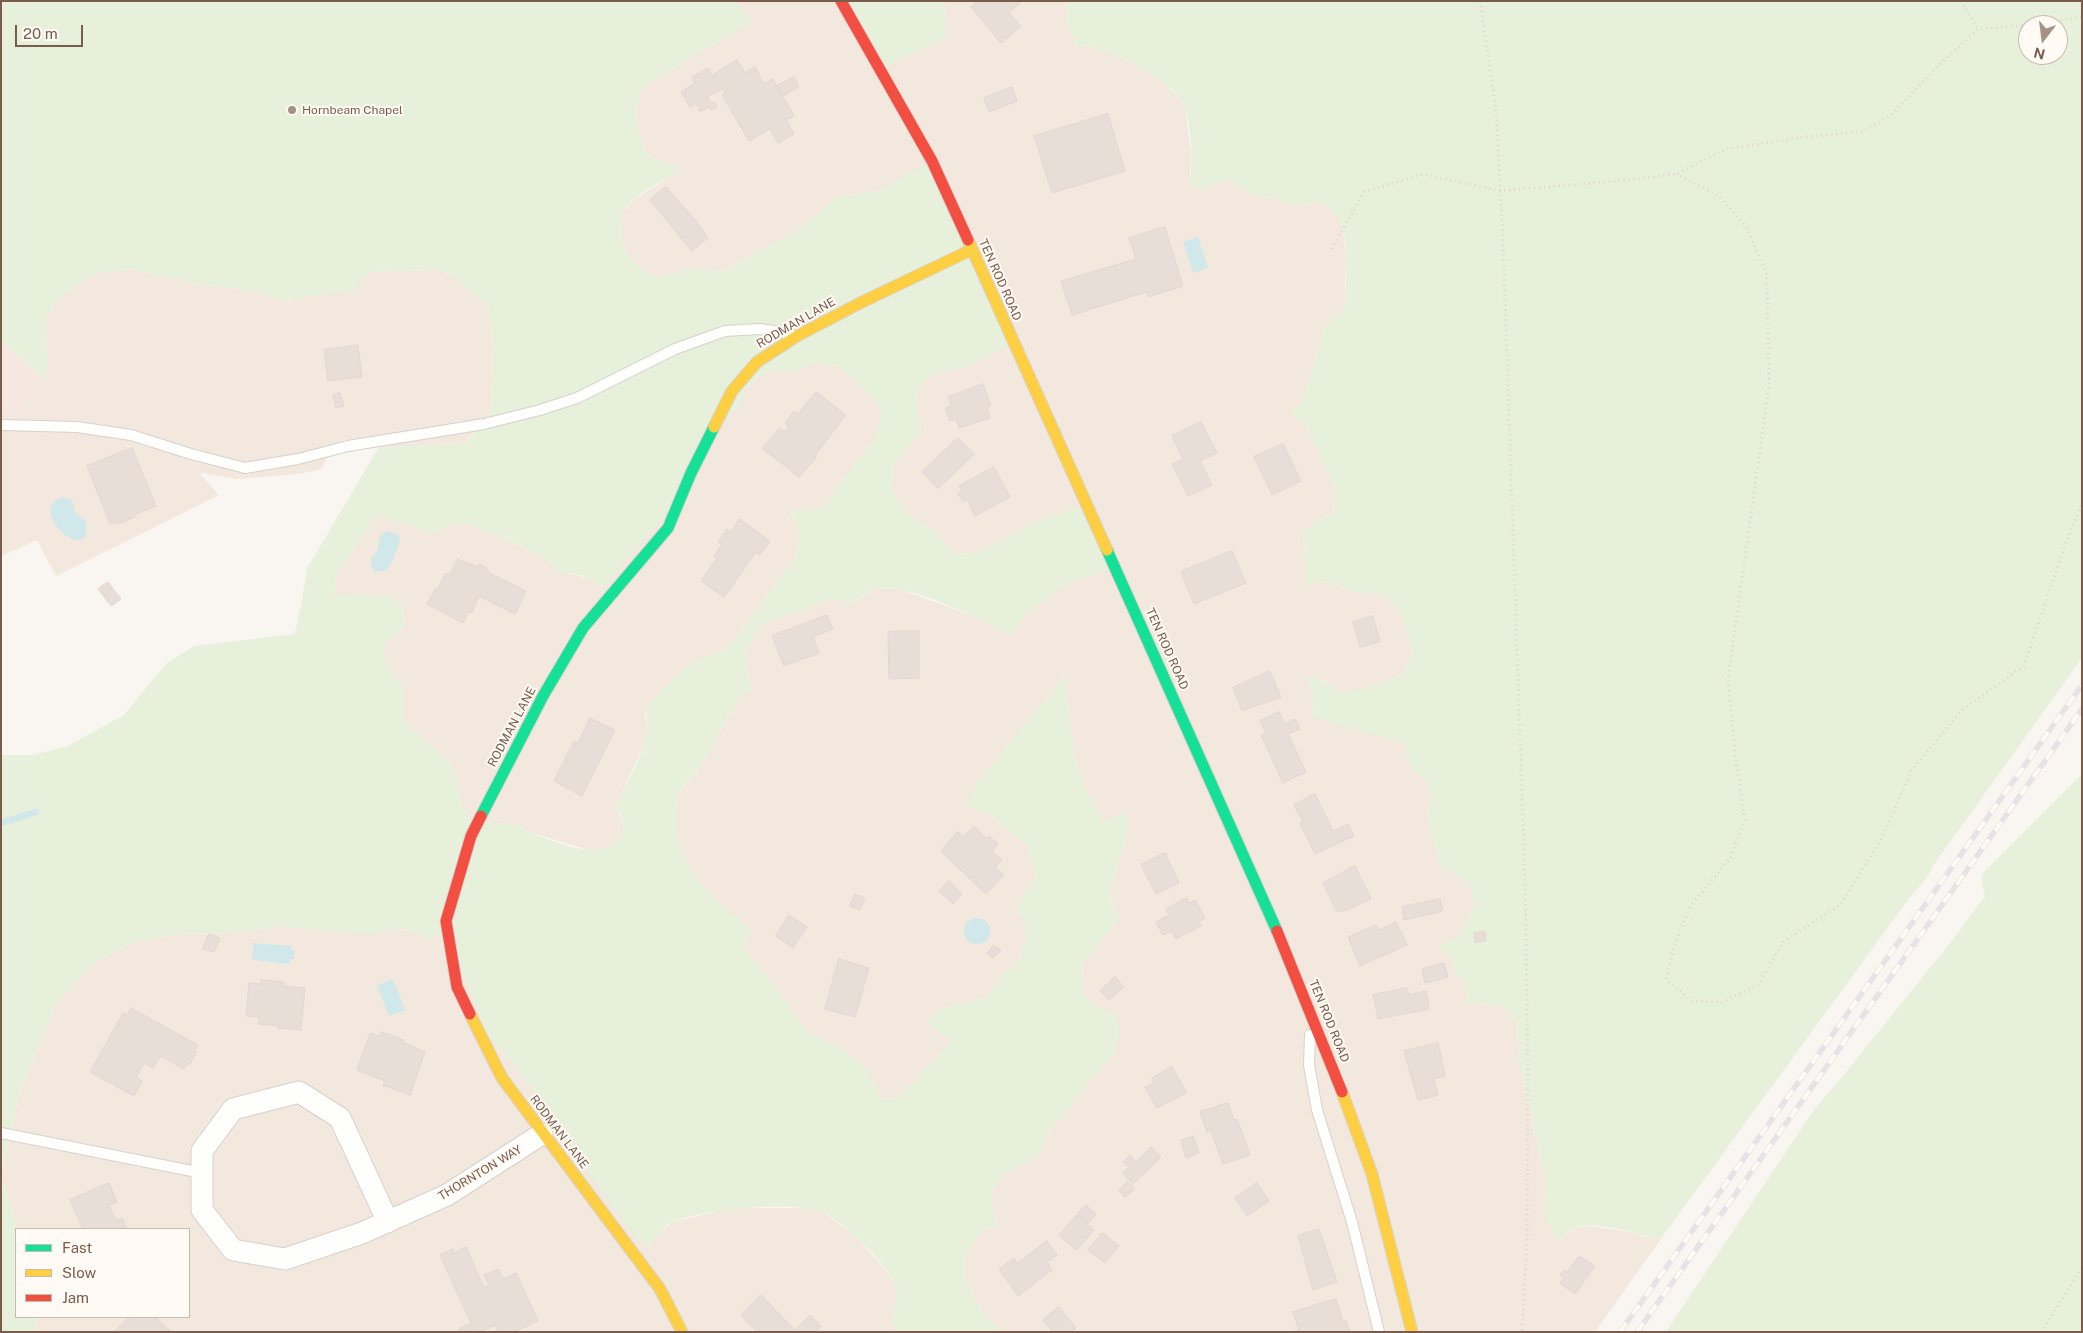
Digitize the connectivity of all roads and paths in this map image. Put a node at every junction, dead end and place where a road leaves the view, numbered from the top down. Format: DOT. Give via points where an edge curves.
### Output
graph roads {
  1 [pos="841,1"];
  2 [pos="1480,1"];
  3 [pos="1961,1"];
  4 [pos="2082,17"];
  5 [pos="2068,19"];
  6 [pos="2018,26"];
  7 [pos="1978,28"];
  8 [pos="1676,174"];
  9 [pos="1500,192"];
  10 [pos="1332,249"];
  11 [pos="971,250"];
  12 [pos="797,336"];
  13 [pos="1,425"];
  14 [pos="2082,504"];
  15 [pos="1311,1014"];
  16 [pos="1,1133"];
  17 [pos="542,1134"];
  18 [pos="202,1173"];
  19 [pos="388,1222"];
  20 [pos="2082,1268"];
  21 [pos="682,1332"];
  22 [pos="1379,1332"];
  23 [pos="1412,1332"];
  24 [pos="1522,1332"];
  25 [pos="2041,1332"];
  1 -- 11 [label="main road, TEN ROD ROAD" via="932,161"];
  2 -- 9 [label="path" via="1496,110"];
  3 -- 7 [label="path"];
  4 -- 5 [label="path"];
  6 -- 7 [label="path"];
  7 -- 8 [label="path" via="1890,116 1861,132 1726,149"];
  8 -- 9 [label="path"];
  8 -- 14 [label="path" via="1719,196 1746,226 1767,276 1769,385 1728,679 1746,820 1731,857 1690,907 1674,944 1666,980 1692,1001 1722,1002 1758,985 1784,941 1841,904 1882,838 1911,770 1962,710 2024,666"];
  9 -- 10 [label="path" via="1423,174 1364,192"];
  9 -- 24 [label="path" via="1525,883 1527,1228"];
  11 -- 12 [label="main road, RODMAN LANE"];
  11 -- 15 [label="main road, TEN ROD ROAD" via="1259,886"];
  12 -- 13 [label="lane" via="760,329 725,331 675,349 577,398 540,410 484,424 348,446 245,468 131,435 77,427"];
  12 -- 17 [label="main road, RODMAN LANE" via="757,362 732,391 668,528 583,628 543,696 471,836 446,921 457,987 502,1078"];
  15 -- 22 [label="lane" via="1308,1065 1317,1110 1351,1218"];
  15 -- 23 [label="main road, TEN ROD ROAD" via="1372,1174"];
  16 -- 18 [label="lane"];
  17 -- 19 [label="street, THORNTON WAY" via="447,1195"];
  17 -- 21 [label="main road, RODMAN LANE" via="660,1289"];
  18 -- 19 [label="street, THORNTON WAY" via="202,1210 233,1250 285,1259"];
  18 -- 19 [label="street, THORNTON WAY" via="202,1152 232,1108 299,1092 340,1118"];
  20 -- 25 [label="path"];
}
